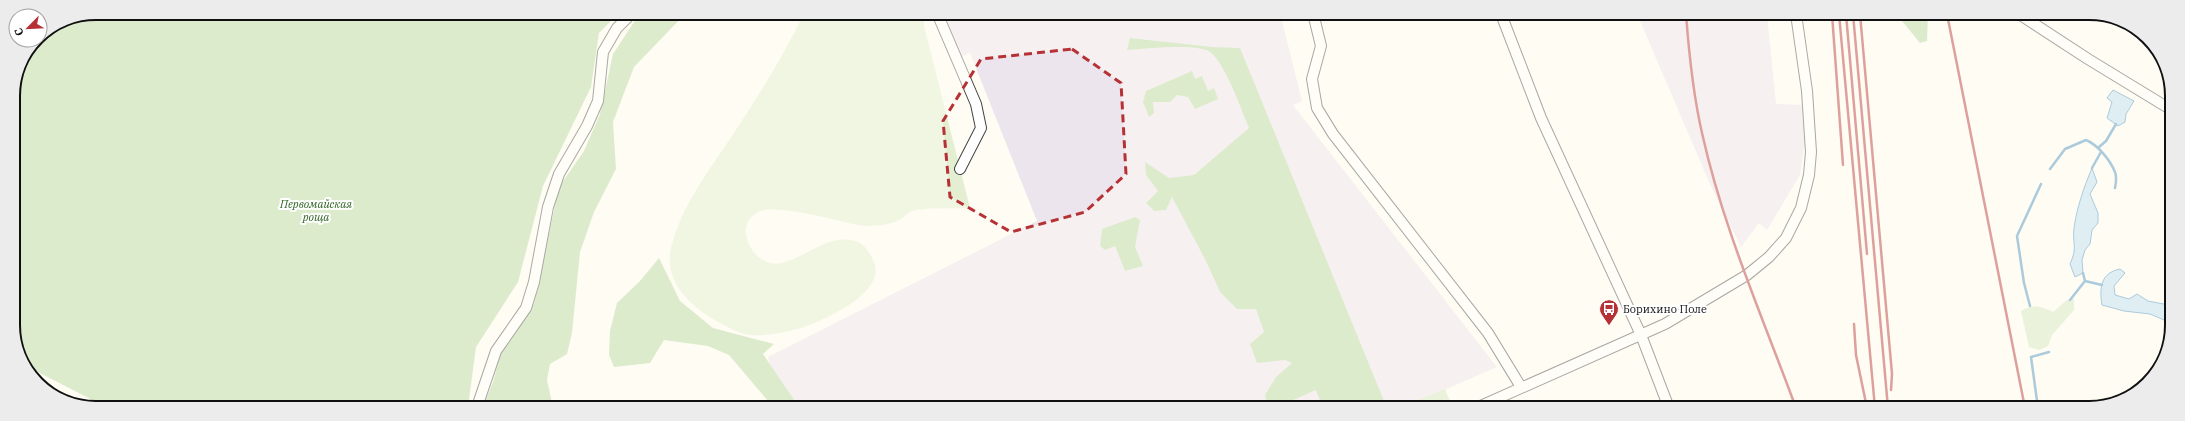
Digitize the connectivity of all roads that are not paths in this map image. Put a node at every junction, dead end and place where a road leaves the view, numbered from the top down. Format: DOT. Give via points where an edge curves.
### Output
graph roads {
  1 [pos="625,20"];
  2 [pos="940,20"];
  3 [pos="1314,20"];
  4 [pos="1503,20"];
  5 [pos="1797,20"];
  6 [pos="2028,20"];
  7 [pos="2165,106"];
  8 [pos="960,169"];
  9 [pos="1641,335"];
  10 [pos="1521,387"];
  11 [pos="479,401"];
  12 [pos="1491,401"];
  13 [pos="1666,401"];
  1 -- 11 [label="street" via="617,28 603,52 598,101 587,126 559,174 552,193 534,282 526,308 496,350"];
  2 -- 8 [label="street" via="976,104 981,128"];
  3 -- 10 [label="street" via="1321,46 1312,79 1317,108 1333,134 1488,333"];
  4 -- 9 [label="street" via="1541,118"];
  5 -- 9 [label="street" via="1807,91 1811,152 1809,175 1797,218 1786,238 1759,266 1704,303"];
  6 -- 7 [label="street"];
  9 -- 10 [label="street"];
  9 -- 13 [label="street"];
  10 -- 12 [label="street"];
}
